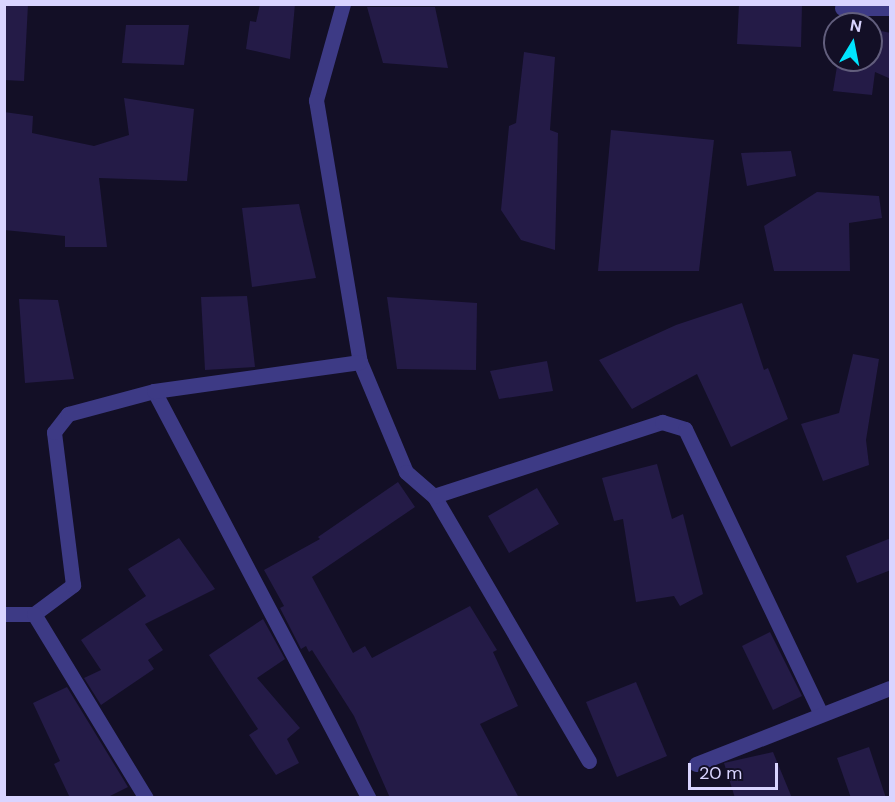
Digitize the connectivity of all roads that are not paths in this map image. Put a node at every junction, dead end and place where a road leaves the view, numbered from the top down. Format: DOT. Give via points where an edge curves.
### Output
graph roads {
  1 [pos="343,4"];
  2 [pos="842,8"];
  3 [pos="891,8"];
  4 [pos="360,362"];
  5 [pos="154,391"];
  6 [pos="434,496"];
  7 [pos="34,614"];
  8 [pos="4,615"];
  9 [pos="891,688"];
  10 [pos="821,714"];
  11 [pos="589,761"];
  12 [pos="696,764"];
  13 [pos="146,798"];
  14 [pos="369,798"];
  1 -- 4 [label="street" via="316,100"];
  2 -- 3 [label="street"];
  4 -- 5 [label="street"];
  4 -- 6 [label="street" via="406,472"];
  5 -- 7 [label="street" via="68,414 54,432 73,585"];
  5 -- 14 [label="street"];
  6 -- 10 [label="street" via="662,422 685,429"];
  6 -- 11 [label="street"];
  7 -- 8 [label="street"];
  7 -- 13 [label="street"];
  9 -- 10 [label="street"];
  10 -- 12 [label="street"];
}
